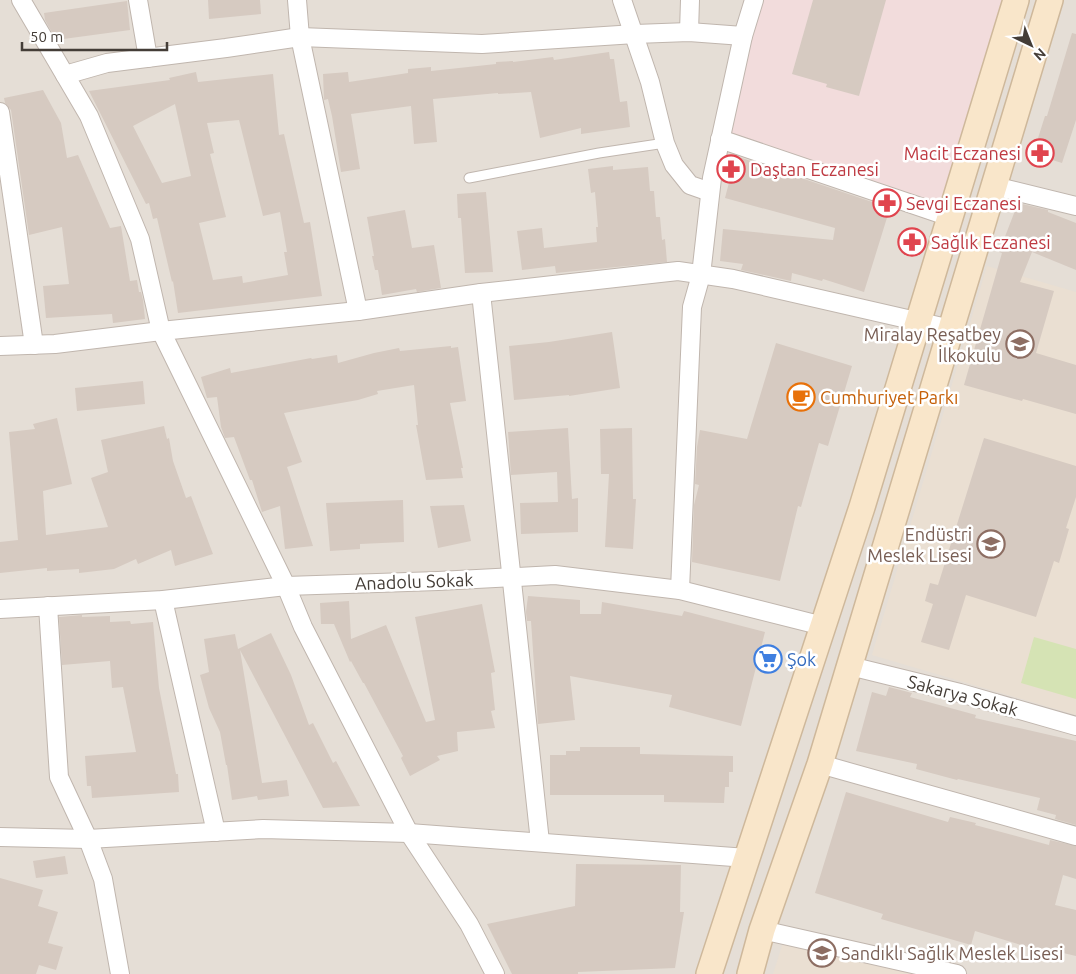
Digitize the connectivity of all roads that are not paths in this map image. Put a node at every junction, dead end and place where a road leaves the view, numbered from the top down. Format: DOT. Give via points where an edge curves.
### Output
graph roads {
  1 [pos="21,0"];
  2 [pos="138,0"];
  3 [pos="297,0"];
  4 [pos="622,0"];
  5 [pos="690,0"];
  6 [pos="754,0"];
  7 [pos="1016,0"];
  8 [pos="1050,0"];
  9 [pos="689,32"];
  10 [pos="634,34"];
  11 [pos="743,36"];
  12 [pos="300,37"];
  13 [pos="148,58"];
  14 [pos="65,75"];
  15 [pos="0,112"];
  16 [pos="0,115"];
  17 [pos="720,139"];
  18 [pos="665,143"];
  19 [pos="469,178"];
  20 [pos="994,186"];
  21 [pos="710,192"];
  22 [pos="1076,206"];
  23 [pos="950,217"];
  24 [pos="701,275"];
  25 [pos="481,293"];
  26 [pos="358,311"];
  27 [pos="919,320"];
  28 [pos="951,329"];
  29 [pos="161,331"];
  30 [pos="34,344"];
  31 [pos="0,346"];
  32 [pos="511,577"];
  33 [pos="286,586"];
  34 [pos="680,590"];
  35 [pos="162,600"];
  36 [pos="48,606"];
  37 [pos="0,609"];
  38 [pos="823,626"];
  39 [pos="850,666"];
  40 [pos="1076,726"];
  41 [pos="820,764"];
  42 [pos="216,832"];
  43 [pos="409,833"];
  44 [pos="1076,836"];
  45 [pos="0,838"];
  46 [pos="88,839"];
  47 [pos="540,842"];
  48 [pos="747,858"];
  49 [pos="762,930"];
  50 [pos="120,974"];
  51 [pos="496,974"];
  52 [pos="708,974"];
  53 [pos="750,974"];
  54 [pos="957,974"];
  1 -- 14 [label="street"];
  2 -- 13 [label="street"];
  3 -- 12 [label="street"];
  4 -- 10 [label="street"];
  5 -- 9 [label="street"];
  6 -- 11 [label="street"];
  7 -- 23 [label="street"];
  8 -- 20 [label="street"];
  9 -- 10 [label="street"];
  9 -- 11 [label="street"];
  10 -- 12 [label="street" via="482,44"];
  10 -- 18 [label="street"];
  11 -- 17 [label="street"];
  12 -- 13 [label="street"];
  12 -- 26 [label="street"];
  13 -- 14 [label="street" via="108,63"];
  14 -- 29 [label="street" via="89,116 140,239"];
  15 -- 16 [label="street"];
  16 -- 30 [label="street"];
  17 -- 21 [label="street"];
  17 -- 23 [label="street"];
  18 -- 19 [label="lane"];
  18 -- 21 [label="street" via="674,165 690,185"];
  20 -- 22 [label="street"];
  20 -- 28 [label="street"];
  21 -- 24 [label="street"];
  23 -- 27 [label="street"];
  24 -- 25 [label="street" via="678,271"];
  24 -- 27 [label="street" via="733,279"];
  24 -- 34 [label="street" via="692,308"];
  25 -- 26 [label="street"];
  25 -- 32 [label="street"];
  26 -- 29 [label="street"];
  27 -- 28 [label="street"];
  27 -- 38 [label="street"];
  28 -- 39 [label="street"];
  29 -- 30 [label="street"];
  29 -- 33 [label="street"];
  30 -- 31 [label="street"];
  32 -- 33 [label="street, Anadolu Sokak"];
  32 -- 34 [label="street, Anadolu Sokak" via="555,575"];
  32 -- 47 [label="street"];
  33 -- 35 [label="street, Anadolu Sokak"];
  33 -- 43 [label="street" via="303,627"];
  34 -- 38 [label="street, Anadolu Sokak"];
  35 -- 36 [label="street, Anadolu Sokak"];
  35 -- 42 [label="street"];
  36 -- 37 [label="street, Anadolu Sokak"];
  36 -- 46 [label="street" via="59,777"];
  38 -- 48 [label="street"];
  39 -- 40 [label="street, Sakarya Sokak"];
  39 -- 41 [label="street"];
  41 -- 44 [label="street"];
  41 -- 49 [label="street"];
  42 -- 43 [label="street" via="263,829"];
  42 -- 46 [label="street"];
  43 -- 47 [label="street"];
  43 -- 51 [label="street" via="470,924"];
  45 -- 46 [label="street"];
  46 -- 50 [label="street" via="103,879"];
  47 -- 48 [label="street"];
  48 -- 52 [label="street"];
  49 -- 53 [label="street"];
  49 -- 54 [label="street"];
}
